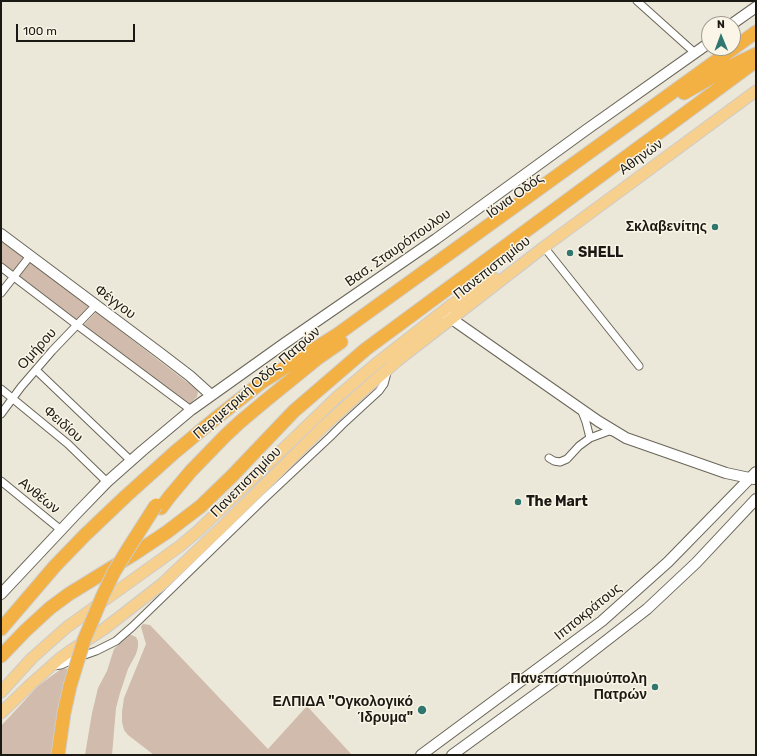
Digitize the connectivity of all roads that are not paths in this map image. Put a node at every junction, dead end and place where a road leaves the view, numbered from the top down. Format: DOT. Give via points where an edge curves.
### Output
graph roads {
  1 [pos="637,1"];
  2 [pos="756,7"];
  3 [pos="741,18"];
  4 [pos="756,32"];
  5 [pos="701,49"];
  6 [pos="695,53"];
  7 [pos="756,54"];
  8 [pos="756,61"];
  9 [pos="756,91"];
  10 [pos="1,234"];
  11 [pos="544,247"];
  12 [pos="30,256"];
  13 [pos="1,267"];
  14 [pos="14,277"];
  15 [pos="1,293"];
  16 [pos="96,305"];
  17 [pos="441,312"];
  18 [pos="451,319"];
  19 [pos="77,325"];
  20 [pos="338,334"];
  21 [pos="639,366"];
  22 [pos="388,368"];
  23 [pos="36,370"];
  24 [pos="299,374"];
  25 [pos="1,388"];
  26 [pos="211,394"];
  27 [pos="13,398"];
  28 [pos="581,409"];
  29 [pos="191,410"];
  30 [pos="1,414"];
  31 [pos="616,433"];
  32 [pos="590,438"];
  33 [pos="127,457"];
  34 [pos="549,458"];
  35 [pos="754,477"];
  36 [pos="1,481"];
  37 [pos="107,482"];
  38 [pos="756,499"];
  39 [pos="158,507"];
  40 [pos="61,530"];
  41 [pos="1,594"];
  42 [pos="1,629"];
  43 [pos="1,656"];
  44 [pos="51,666"];
  45 [pos="74,687"];
  46 [pos="1,692"];
  47 [pos="3,706"];
  48 [pos="58,755"];
  49 [pos="65,755"];
  50 [pos="421,755"];
  51 [pos="452,755"];
  1 -- 6 [label="street"];
  2 -- 3 [label="street"];
  4 -- 20 [label="highway, Ιόνια Οδός"];
  5 -- 6 [label="street, Βασ. Σταυρόπουλου"];
  6 -- 26 [label="street, Βασ. Σταυρόπουλου" via="436,238"];
  7 -- 24 [label="highway, Ιόνια Οδός" via="682,94"];
  8 -- 43 [label="highway" via="366,349 294,411 201,506 153,542 54,605 24,631"];
  9 -- 11 [label="main road, Αθηνών"];
  10 -- 12 [label="street, Φέγγου"];
  11 -- 17 [label="main road, Πανεπιστημίου"];
  11 -- 18 [label="main road, Πανεπιστημίου"];
  11 -- 21 [label="street"];
  12 -- 14 [label="street"];
  12 -- 16 [label="street, Φέγγου"];
  13 -- 14 [label="street"];
  14 -- 15 [label="street"];
  14 -- 19 [label="street"];
  16 -- 19 [label="street, Ομήρου"];
  16 -- 26 [label="street, Φέγγου"];
  17 -- 18 [label="street"];
  17 -- 46 [label="main road, Πανεπιστημίου" via="337,397 198,531 67,627 32,658"];
  18 -- 22 [label="main road, Πανεπιστημίου"];
  18 -- 28 [label="street"];
  19 -- 23 [label="street, Ομήρου"];
  19 -- 29 [label="street"];
  20 -- 39 [label="highway, Περιμετρική Οδός Πατρών" via="220,432 170,486"];
  20 -- 42 [label="highway" via="262,382 175,452 67,553"];
  22 -- 44 [label="main road, Πανεπιστημίου" via="319,431 162,584"];
  22 -- 44 [label="street" via="379,392 116,641 61,665"];
  23 -- 27 [label="street, Ομήρου"];
  23 -- 33 [label="street"];
  24 -- 39 [label="highway, Περιμετρική Οδός Πατρών" via="225,436"];
  25 -- 27 [label="street, Φειδίου"];
  26 -- 29 [label="street, Βασ. Σταυρόπουλου"];
  27 -- 30 [label="street, Ομήρου"];
  27 -- 37 [label="street, Φειδίου" via="68,444"];
  28 -- 31 [label="street"];
  28 -- 32 [label="street"];
  29 -- 37 [label="street, Βασ. Σταυρόπουλου"];
  31 -- 32 [label="street" via="609,431"];
  31 -- 35 [label="street" via="726,473"];
  32 -- 34 [label="street" via="568,459 560,462"];
  35 -- 50 [label="street, Ιπποκράτους" via="668,562 602,621"];
  36 -- 40 [label="street, Ανθέων"];
  37 -- 40 [label="street, Βασ. Σταυρόπουλου"];
  38 -- 51 [label="street" via="696,563 647,609"];
  39 -- 45 [label="highway, Περιμετρική Οδός Πατρών, bridge" via="124,555 103,595 84,640"];
  40 -- 41 [label="street, Βασ. Σταυρόπουλου"];
  44 -- 47 [label="main road, Πανεπιστημίου"];
  45 -- 48 [label="highway, Περιμετρική Οδός Πατρών" via="64,713"];
  45 -- 49 [label="highway, Περιμετρική Οδός Πατρών"];
}
